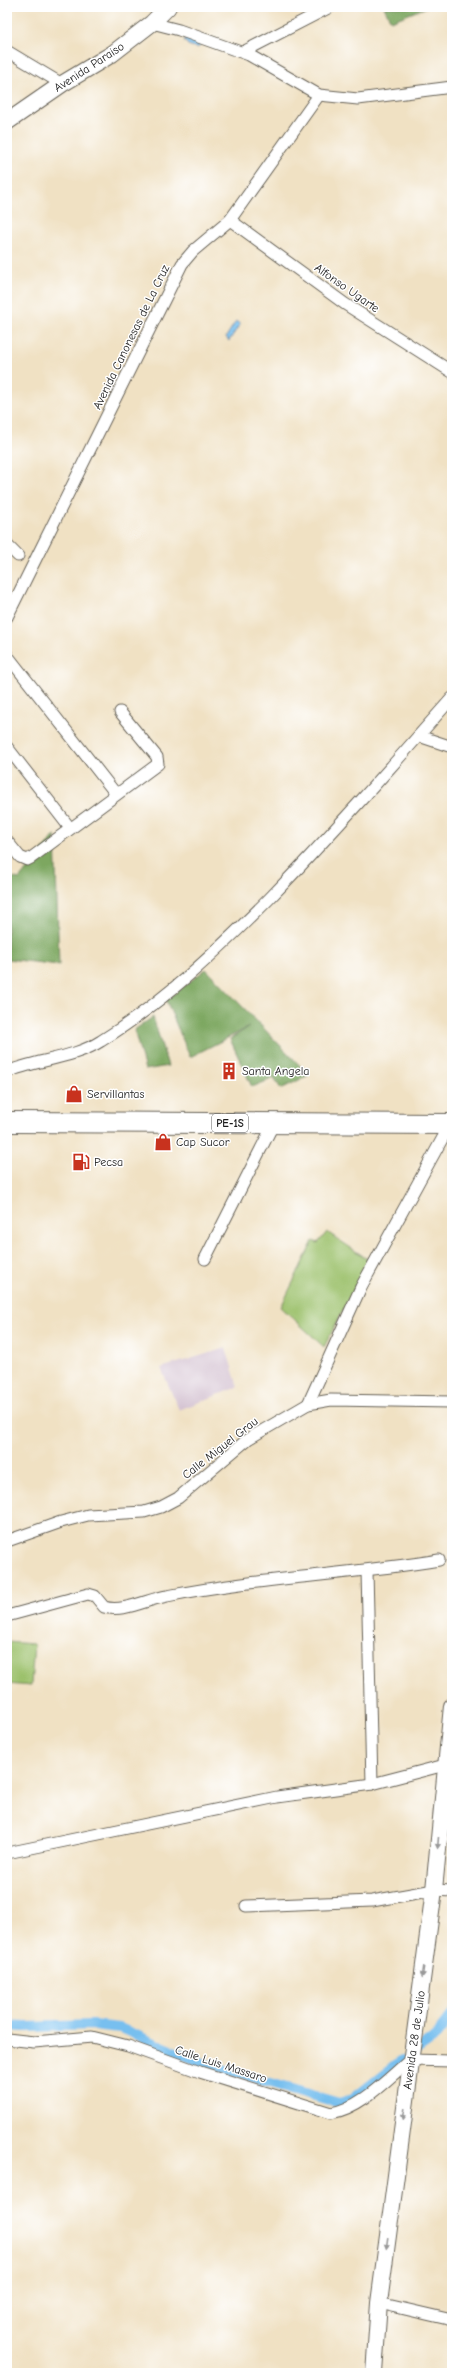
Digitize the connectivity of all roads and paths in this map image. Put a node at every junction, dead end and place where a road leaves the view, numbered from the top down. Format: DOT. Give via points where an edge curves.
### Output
graph roads {
  1 [pos="168,7"];
  2 [pos="330,7"];
  3 [pos="152,23"];
  4 [pos="7,51"];
  5 [pos="243,52"];
  6 [pos="62,84"];
  7 [pos="452,87"];
  8 [pos="319,95"];
  9 [pos="7,122"];
  10 [pos="230,220"];
  11 [pos="452,372"];
  12 [pos="7,545"];
  13 [pos="18,556"];
  14 [pos="7,616"];
  15 [pos="7,655"];
  16 [pos="452,698"];
  17 [pos="120,712"];
  18 [pos="419,736"];
  19 [pos="7,747"];
  20 [pos="452,747"];
  21 [pos="116,794"];
  22 [pos="70,828"];
  23 [pos="7,841"];
  24 [pos="7,1072"];
  25 [pos="7,1122"];
  26 [pos="451,1123"];
  27 [pos="274,1124"];
  28 [pos="205,1259"];
  29 [pos="452,1402"];
  30 [pos="308,1404"];
  31 [pos="7,1541"];
  32 [pos="439,1560"];
  33 [pos="367,1571"];
  34 [pos="7,1616"];
  35 [pos="452,1706"];
  36 [pos="451,1727"];
  37 [pos="445,1765"];
  38 [pos="372,1784"];
  39 [pos="7,1852"];
  40 [pos="434,1890"];
  41 [pos="452,1891"];
  42 [pos="246,1906"];
  43 [pos="7,2039"];
  44 [pos="410,2060"];
  45 [pos="452,2061"];
  46 [pos="379,2303"];
  47 [pos="452,2320"];
  48 [pos="374,2373"];
  1 -- 3 [label="main road, Avenida Paraiso"];
  2 -- 5 [label="street"];
  3 -- 5 [label="street"];
  3 -- 6 [label="main road, Avenida Paraiso" via="112,54"];
  4 -- 6 [label="street"];
  5 -- 8 [label="street"];
  6 -- 9 [label="main road, Avenida Paraiso"];
  7 -- 8 [label="street" via="358,99"];
  8 -- 10 [label="street, Avenida Canonesas de La Cruz"];
  10 -- 11 [label="street, Alfonso Ugarte" via="344,304"];
  10 -- 14 [label="street, Avenida Canonesas de La Cruz" via="193,251 182,264"];
  12 -- 13 [label="street"];
  15 -- 21 [label="street"];
  16 -- 18 [label="street"];
  17 -- 21 [label="street" via="159,762"];
  18 -- 20 [label="street"];
  18 -- 24 [label="street" via="328,839 204,964 164,997 100,1042 82,1050 26,1064"];
  19 -- 22 [label="street"];
  21 -- 22 [label="street"];
  22 -- 23 [label="street" via="27,860 20,857"];
  25 -- 27 [label="highway, PE-1S"];
  26 -- 27 [label="highway, PE-1S"];
  26 -- 30 [label="street" via="361,1288"];
  27 -- 28 [label="street"];
  29 -- 30 [label="street, Calle Miguel Grau" via="331,1400"];
  30 -- 31 [label="street, Calle Miguel Grau" via="248,1440 178,1498 161,1507 144,1512 88,1516 61,1522"];
  32 -- 33 [label="street"];
  33 -- 34 [label="street" via="204,1589 118,1608 104,1607 95,1596 88,1594"];
  33 -- 38 [label="street"];
  35 -- 36 [label="main road, Avenida 28 de Julio"];
  36 -- 37 [label="main road, Avenida 28 de Julio"];
  37 -- 38 [label="street"];
  37 -- 40 [label="main road, Avenida 28 de Julio, one-way"];
  38 -- 39 [label="street" via="277,1798"];
  40 -- 41 [label="street"];
  40 -- 42 [label="street" via="372,1901"];
  40 -- 44 [label="main road, Avenida 28 de Julio, one-way"];
  43 -- 44 [label="street, Calle Luis Massaro" via="34,2042 92,2037 128,2046 200,2072 330,2113 345,2111"];
  44 -- 45 [label="street"];
  44 -- 46 [label="main road, Avenida 28 de Julio, one-way"];
  46 -- 47 [label="street"];
  46 -- 48 [label="main road, Avenida 28 de Julio"];
}
